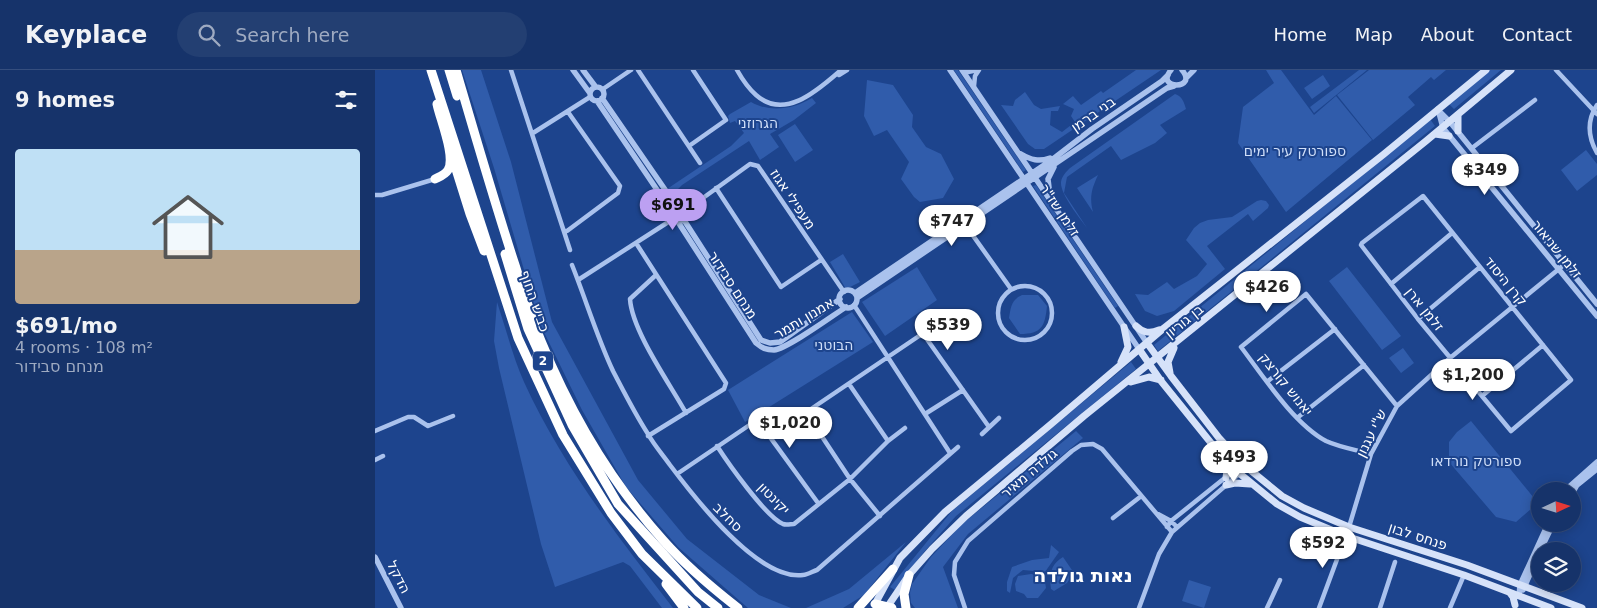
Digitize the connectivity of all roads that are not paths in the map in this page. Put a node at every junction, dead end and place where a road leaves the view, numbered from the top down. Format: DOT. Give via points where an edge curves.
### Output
graph roads {
  1 [pos="430,70"];
  2 [pos="449,70"];
  3 [pos="456,70"];
  4 [pos="511,70"];
  5 [pos="573,70"];
  6 [pos="583,70"];
  7 [pos="631,70"];
  8 [pos="638,70"];
  9 [pos="693,70"];
  10 [pos="737,70"];
  11 [pos="841,70"];
  12 [pos="847,70"];
  13 [pos="950,70"];
  14 [pos="963,70"];
  15 [pos="979,70"];
  16 [pos="1182,70"];
  17 [pos="1194,70"];
  18 [pos="1486,70"];
  19 [pos="1511,70"];
  20 [pos="1556,70"];
  21 [pos="1169,72"];
  22 [pos="1186,78"];
  23 [pos="827,82"];
  24 [pos="595,86"];
  25 [pos="1173,86"];
  26 [pos="974,87"];
  27 [pos="603,89"];
  28 [pos="590,95"];
  29 [pos="600,100"];
  30 [pos="1535,100"];
  31 [pos="1597,105"];
  32 [pos="1438,109"];
  33 [pos="568,112"];
  34 [pos="1595,112"];
  35 [pos="1458,115"];
  36 [pos="1450,122"];
  37 [pos="1443,128"];
  38 [pos="1458,131"];
  39 [pos="533,134"];
  40 [pos="1435,134"];
  41 [pos="1449,136"];
  42 [pos="689,146"];
  43 [pos="449,147"];
  44 [pos="1471,148"];
  45 [pos="1065,149"];
  46 [pos="1017,152"];
  47 [pos="1597,153"];
  48 [pos="701,164"];
  49 [pos="1055,164"];
  50 [pos="1014,166"];
  51 [pos="1033,175"];
  52 [pos="435,179"];
  53 [pos="1025,181"];
  54 [pos="461,187"];
  55 [pos="716,188"];
  56 [pos="1013,189"];
  57 [pos="375,195"];
  58 [pos="1036,197"];
  59 [pos="1051,201"];
  60 [pos="677,207"];
  61 [pos="685,210"];
  62 [pos="672,212"];
  63 [pos="675,220"];
  64 [pos="684,220"];
  65 [pos="963,223"];
  66 [pos="564,230"];
  67 [pos="1452,233"];
  68 [pos="636,243"];
  69 [pos="1361,245"];
  70 [pos="570,250"];
  71 [pos="821,260"];
  72 [pos="1565,264"];
  73 [pos="573,265"];
  74 [pos="1480,267"];
  75 [pos="1558,270"];
  76 [pos="656,275"];
  77 [pos="578,280"];
  78 [pos="1391,284"];
  79 [pos="1011,289"];
  80 [pos="844,292"];
  81 [pos="856,296"];
  82 [pos="840,299"];
  83 [pos="1597,304"];
  84 [pos="507,306"];
  85 [pos="854,306"];
  86 [pos="846,307"];
  87 [pos="1513,307"];
  88 [pos="1597,316"];
  89 [pos="1419,319"];
  90 [pos="1136,326"];
  91 [pos="1124,327"];
  92 [pos="1164,328"];
  93 [pos="1335,329"];
  94 [pos="1147,343"];
  95 [pos="1175,345"];
  96 [pos="1543,345"];
  97 [pos="775,346"];
  98 [pos="1139,349"];
  99 [pos="888,357"];
  100 [pos="1450,358"];
  101 [pos="1157,359"];
  102 [pos="1120,365"];
  103 [pos="1149,365"];
  104 [pos="1364,365"];
  105 [pos="1171,376"];
  106 [pos="1161,381"];
  107 [pos="1268,381"];
  108 [pos="849,384"];
  109 [pos="1123,385"];
  110 [pos="963,390"];
  111 [pos="1482,396"];
  112 [pos="1397,406"];
  113 [pos="686,413"];
  114 [pos="925,414"];
  115 [pos="453,416"];
  116 [pos="999,418"];
  117 [pos="1297,418"];
  118 [pos="989,427"];
  119 [pos="905,428"];
  120 [pos="375,431"];
  121 [pos="1511,431"];
  122 [pos="982,434"];
  123 [pos="649,436"];
  124 [pos="888,442"];
  125 [pos="717,446"];
  126 [pos="958,447"];
  127 [pos="950,453"];
  128 [pos="1371,454"];
  129 [pos="383,456"];
  130 [pos="375,460"];
  131 [pos="1225,460"];
  132 [pos="1597,462"];
  133 [pos="1244,465"];
  134 [pos="1597,469"];
  135 [pos="1237,472"];
  136 [pos="677,474"];
  137 [pos="849,479"];
  138 [pos="1226,482"];
  139 [pos="1574,482"];
  140 [pos="1581,482"];
  141 [pos="1253,484"];
  142 [pos="1211,490"];
  143 [pos="1215,494"];
  144 [pos="1140,497"];
  145 [pos="818,503"];
  146 [pos="1155,512"];
  147 [pos="880,516"];
  148 [pos="1113,518"];
  149 [pos="1171,521"];
  150 [pos="1349,526"];
  151 [pos="1167,527"];
  152 [pos="1177,527"];
  153 [pos="1323,527"];
  154 [pos="1172,532"];
  155 [pos="1545,532"];
  156 [pos="1345,536"];
  157 [pos="1340,550"];
  158 [pos="642,554"];
  159 [pos="375,557"];
  160 [pos="1395,562"];
  161 [pos="893,569"];
  162 [pos="1531,569"];
  163 [pos="909,575"];
  164 [pos="1464,575"];
  165 [pos="1279,580"];
  166 [pos="1522,586"];
  167 [pos="1510,593"];
  168 [pos="1519,596"];
  169 [pos="875,604"];
  170 [pos="890,607"];
  171 [pos="1515,607"];
  172 [pos="401,608"];
  173 [pos="684,608"];
  174 [pos="697,608"];
  175 [pos="718,608"];
  176 [pos="738,608"];
  177 [pos="858,608"];
  178 [pos="906,608"];
  179 [pos="965,608"];
  180 [pos="1139,608"];
  181 [pos="1267,608"];
  182 [pos="1319,608"];
  183 [pos="1380,608"];
  184 [pos="1450,608"];
  185 [pos="1551,608"];
  186 [pos="1582,608"];
  1 -- 43 [label="highway"];
  1 -- 84 [label="highway, כביש החוף / 2"];
  2 -- 175 [label="highway, כביש החוף / 2" via="529,329 573,425 618,504 699,592"];
  3 -- 176 [label="highway" via="531,314 580,422 628,496 663,541"];
  4 -- 39 [label="street"];
  5 -- 28 [label="street"];
  6 -- 24 [label="street"];
  7 -- 27 [label="street"];
  8 -- 42 [label="street"];
  9 -- 42 [label="street" via="726,120"];
  10 -- 23 [label="street" via="754,94 775,105 791,104"];
  11 -- 23 [label="street"];
  12 -- 23 [label="street"];
  13 -- 50 [label="street, זלמן שז\"ר"];
  14 -- 15 [label="street"];
  14 -- 26 [label="street, זלמן שז\"ר"];
  15 -- 26 [label="street"];
  16 -- 22 [label="street"];
  17 -- 22 [label="street"];
  18 -- 32 [label="main road, בן גוריון"];
  19 -- 35 [label="main road, בן גוריון"];
  20 -- 34 [label="street"];
  21 -- 25 [label="street" via="1169,83"];
  21 -- 45 [label="street, בני ברמן" via="1162,81"];
  22 -- 25 [label="street, בני ברמן" via="1182,84"];
  24 -- 27 [label="street"];
  24 -- 28 [label="street" via="591,88"];
  25 -- 49 [label="street, בני ברמן"];
  26 -- 46 [label="street, זלמן שז\"ר"];
  27 -- 29 [label="street" via="604,95"];
  28 -- 29 [label="street"];
  28 -- 33 [label="street"];
  29 -- 60 [label="street"];
  29 -- 62 [label="street"];
  30 -- 44 [label="street"];
  31 -- 34 [label="street"];
  32 -- 36 [label="street, זלמן שניאור"];
  32 -- 37 [label="street, זלמן שניאור"];
  32 -- 92 [label="main road, בן גוריון"];
  33 -- 39 [label="street"];
  33 -- 66 [label="street" via="620,186 618,193 567,231"];
  34 -- 47 [label="street" via="1590,118 1589,133"];
  35 -- 36 [label="main road, בן גוריון"];
  35 -- 38 [label="main road"];
  36 -- 37 [label="main road, בן גוריון"];
  36 -- 38 [label="street, זלמן שניאור"];
  37 -- 40 [label="main road, בן גוריון"];
  37 -- 41 [label="street, זלמן שניאור"];
  38 -- 44 [label="street, זלמן שניאור"];
  39 -- 66 [label="street"];
  40 -- 41 [label="main road"];
  40 -- 95 [label="main road, בן גוריון"];
  41 -- 75 [label="street, זלמן שניאור"];
  42 -- 48 [label="street"];
  43 -- 52 [label="highway" via="450,166"];
  43 -- 54 [label="highway"];
  44 -- 72 [label="street, זלמן שניאור"];
  45 -- 46 [label="street" via="1039,160"];
  45 -- 51 [label="street, בני ברמן"];
  46 -- 51 [label="street, זלמן שז\"ר"];
  49 -- 51 [label="street, בני ברמן"];
  49 -- 59 [label="street" via="1048,178"];
  50 -- 53 [label="street, זלמן שז\"ר"];
  50 -- 56 [label="street" via="1016,179"];
  51 -- 53 [label="street"];
  51 -- 59 [label="street, זלמן שז\"ר"];
  52 -- 54 [label="highway" via="454,179"];
  52 -- 57 [label="street"];
  53 -- 56 [label="street"];
  53 -- 58 [label="street, זלמן שז\"ר"];
  54 -- 84 [label="highway"];
  55 -- 61 [label="street, מעפילי אגוז"];
  55 -- 71 [label="street, מעפילי אגוז" via="750,164 758,166"];
  55 -- 71 [label="street" via="781,287"];
  56 -- 58 [label="street" via="1027,191"];
  56 -- 65 [label="street"];
  58 -- 91 [label="street, זלמן שז\"ר"];
  59 -- 90 [label="street, זלמן שז\"ר"];
  60 -- 61 [label="street"];
  60 -- 62 [label="street"];
  61 -- 64 [label="street"];
  62 -- 63 [label="street"];
  63 -- 64 [label="street"];
  63 -- 68 [label="street"];
  63 -- 97 [label="street, מנחם סבידור" via="756,343 764,349"];
  64 -- 97 [label="street, מנחם סבידור" via="761,340"];
  65 -- 79 [label="street"];
  65 -- 81 [label="street"];
  65 -- 81 [label="street" via="889,265"];
  66 -- 70 [label="street"];
  67 -- 69 [label="street, קרן היסוד" via="1423,196"];
  67 -- 74 [label="street, קרן היסוד"];
  67 -- 78 [label="street"];
  68 -- 76 [label="street"];
  68 -- 77 [label="street"];
  69 -- 78 [label="street, זלמן ארן"];
  71 -- 80 [label="street, מעפילי אגוז"];
  72 -- 75 [label="street, ש\"י עגנון"];
  72 -- 83 [label="street, זלמן שניאור"];
  73 -- 77 [label="street, סחלב"];
  74 -- 87 [label="street, קרן היסוד"];
  74 -- 89 [label="street"];
  75 -- 87 [label="street, ש\"י עגנון"];
  75 -- 88 [label="street, זלמן שניאור"];
  76 -- 113 [label="street" via="634,294 630,305 641,335"];
  76 -- 113 [label="street" via="726,383 724,389"];
  77 -- 123 [label="street, סחלב" via="603,348"];
  78 -- 89 [label="street, זלמן ארן"];
  79 -- 79 [label="street" via="999,308 1001,325 1018,338 1032,339 1040,335 1049,327 1052,318 1049,301 1043,292 1035,288 1020,286"];
  80 -- 81 [label="street" via="849,290"];
  80 -- 82 [label="street"];
  81 -- 85 [label="street"];
  82 -- 86 [label="street"];
  82 -- 97 [label="street, אמנון ותמר"];
  84 -- 158 [label="highway, כביש החוף / 2" via="563,435 611,513"];
  85 -- 86 [label="street"];
  85 -- 99 [label="street"];
  86 -- 97 [label="street, אמנון ותמר" via="787,345"];
  87 -- 96 [label="street, קרן היסוד"];
  87 -- 100 [label="street, ש\"י עגנון"];
  89 -- 100 [label="street, זלמן ארן"];
  90 -- 92 [label="main road" via="1148,333"];
  90 -- 94 [label="street, זלמן שז\"ר"];
  91 -- 98 [label="street, זלמן שז\"ר"];
  91 -- 102 [label="main road" via="1128,347"];
  92 -- 94 [label="main road, בן גוריון"];
  93 -- 104 [label="street"];
  93 -- 107 [label="street"];
  93 -- 107 [label="street, יאנוש קורצק" via="1306,294 1241,347"];
  94 -- 98 [label="main road, בן גוריון"];
  94 -- 101 [label="main road, זלמן שז\"ר"];
  95 -- 101 [label="main road, בן גוריון"];
  95 -- 105 [label="main road" via="1169,362"];
  96 -- 111 [label="street"];
  96 -- 121 [label="street, קרן היסוד" via="1571,380"];
  98 -- 102 [label="main road, בן גוריון"];
  98 -- 103 [label="main road, זלמן שז\"ר"];
  99 -- 108 [label="street"];
  99 -- 110 [label="street" via="924,335"];
  99 -- 114 [label="street"];
  100 -- 111 [label="street, זלמן ארן"];
  100 -- 112 [label="street, ש\"י עגנון"];
  101 -- 103 [label="main road, בן גוריון"];
  101 -- 105 [label="main road, פנחס לבון"];
  102 -- 161 [label="main road, בן גוריון" via="945,512"];
  103 -- 106 [label="main road, פנחס לבון"];
  103 -- 109 [label="main road, בן גוריון"];
  104 -- 112 [label="street"];
  104 -- 117 [label="street"];
  105 -- 133 [label="main road, פנחס לבון"];
  106 -- 109 [label="main road" via="1142,378"];
  106 -- 131 [label="main road, פנחס לבון"];
  107 -- 117 [label="street, יאנוש קורצק"];
  108 -- 124 [label="street"];
  108 -- 137 [label="street" via="811,409 810,413 811,420"];
  109 -- 163 [label="main road, בן גוריון" via="966,516"];
  110 -- 114 [label="street"];
  110 -- 118 [label="street"];
  111 -- 121 [label="street, זלמן ארן"];
  112 -- 128 [label="street, ש\"י עגנון"];
  113 -- 123 [label="street"];
  114 -- 127 [label="street"];
  115 -- 120 [label="street" via="428,426 408,417"];
  116 -- 118 [label="street"];
  117 -- 128 [label="street, יאנוש קורצק" via="1329,442"];
  118 -- 122 [label="street"];
  119 -- 124 [label="street, יקינטון"];
  123 -- 136 [label="street, סחלב"];
  124 -- 137 [label="street, יקינטון"];
  125 -- 136 [label="street"];
  125 -- 145 [label="street, יקינטון" via="735,473 783,524 794,524"];
  125 -- 145 [label="street" via="759,422"];
  126 -- 127 [label="street, סחלב"];
  127 -- 147 [label="street, סחלב"];
  128 -- 150 [label="street, ש\"י עגנון"];
  129 -- 130 [label="street"];
  131 -- 135 [label="main road, פנחס לבון"];
  131 -- 138 [label="main road"];
  132 -- 139 [label="street"];
  133 -- 135 [label="street"];
  133 -- 150 [label="main road, פנחס לבון" via="1282,496"];
  134 -- 140 [label="street"];
  135 -- 138 [label="street"];
  135 -- 141 [label="main road, פנחס לבון"];
  136 -- 147 [label="street, סחלב" via="694,498 731,536 767,565 786,573 803,575 817,570"];
  137 -- 145 [label="street, יקינטון"];
  137 -- 147 [label="street"];
  138 -- 141 [label="main road"];
  138 -- 142 [label="street"];
  138 -- 143 [label="street"];
  141 -- 153 [label="main road, פנחס לבון" via="1277,504"];
  142 -- 143 [label="street"];
  142 -- 149 [label="street"];
  143 -- 152 [label="street"];
  144 -- 146 [label="street, גולדה מאיר"];
  144 -- 148 [label="street"];
  144 -- 179 [label="street, גולדה מאיר" via="1102,449 1093,444 1081,445 968,541 955,562 954,575"];
  146 -- 149 [label="street, גולדה מאיר"];
  146 -- 151 [label="street, גולדה מאיר"];
  149 -- 151 [label="street"];
  149 -- 152 [label="street, גולדה מאיר"];
  150 -- 156 [label="street, ש\"י עגנון"];
  150 -- 166 [label="main road, פנחס לבון"];
  151 -- 154 [label="street, גולדה מאיר"];
  152 -- 154 [label="street"];
  153 -- 156 [label="main road, פנחס לבון"];
  153 -- 157 [label="main road" via="1335,536"];
  154 -- 180 [label="street" via="1159,554"];
  155 -- 166 [label="street"];
  156 -- 157 [label="street, ש\"י עגנון"];
  156 -- 164 [label="main road, פנחס לבון"];
  157 -- 182 [label="street, ש\"י עגנון"];
  158 -- 173 [label="highway"];
  158 -- 174 [label="highway, כביש החוף / 2"];
  159 -- 172 [label="street, הדקל"];
  160 -- 183 [label="street"];
  161 -- 169 [label="main road, בן גוריון"];
  161 -- 177 [label="highway"];
  162 -- 166 [label="street"];
  163 -- 170 [label="main road, בן גוריון"];
  163 -- 178 [label="highway" via="904,594"];
  164 -- 167 [label="main road, פנחס לבון"];
  164 -- 184 [label="street"];
  165 -- 181 [label="street"];
  166 -- 168 [label="street"];
  166 -- 186 [label="main road, פנחס לבון"];
  167 -- 168 [label="main road, פנחס לבון"];
  167 -- 171 [label="main road"];
  168 -- 171 [label="street"];
  168 -- 185 [label="main road, פנחס לבון"];
  169 -- 170 [label="highway"];
}
